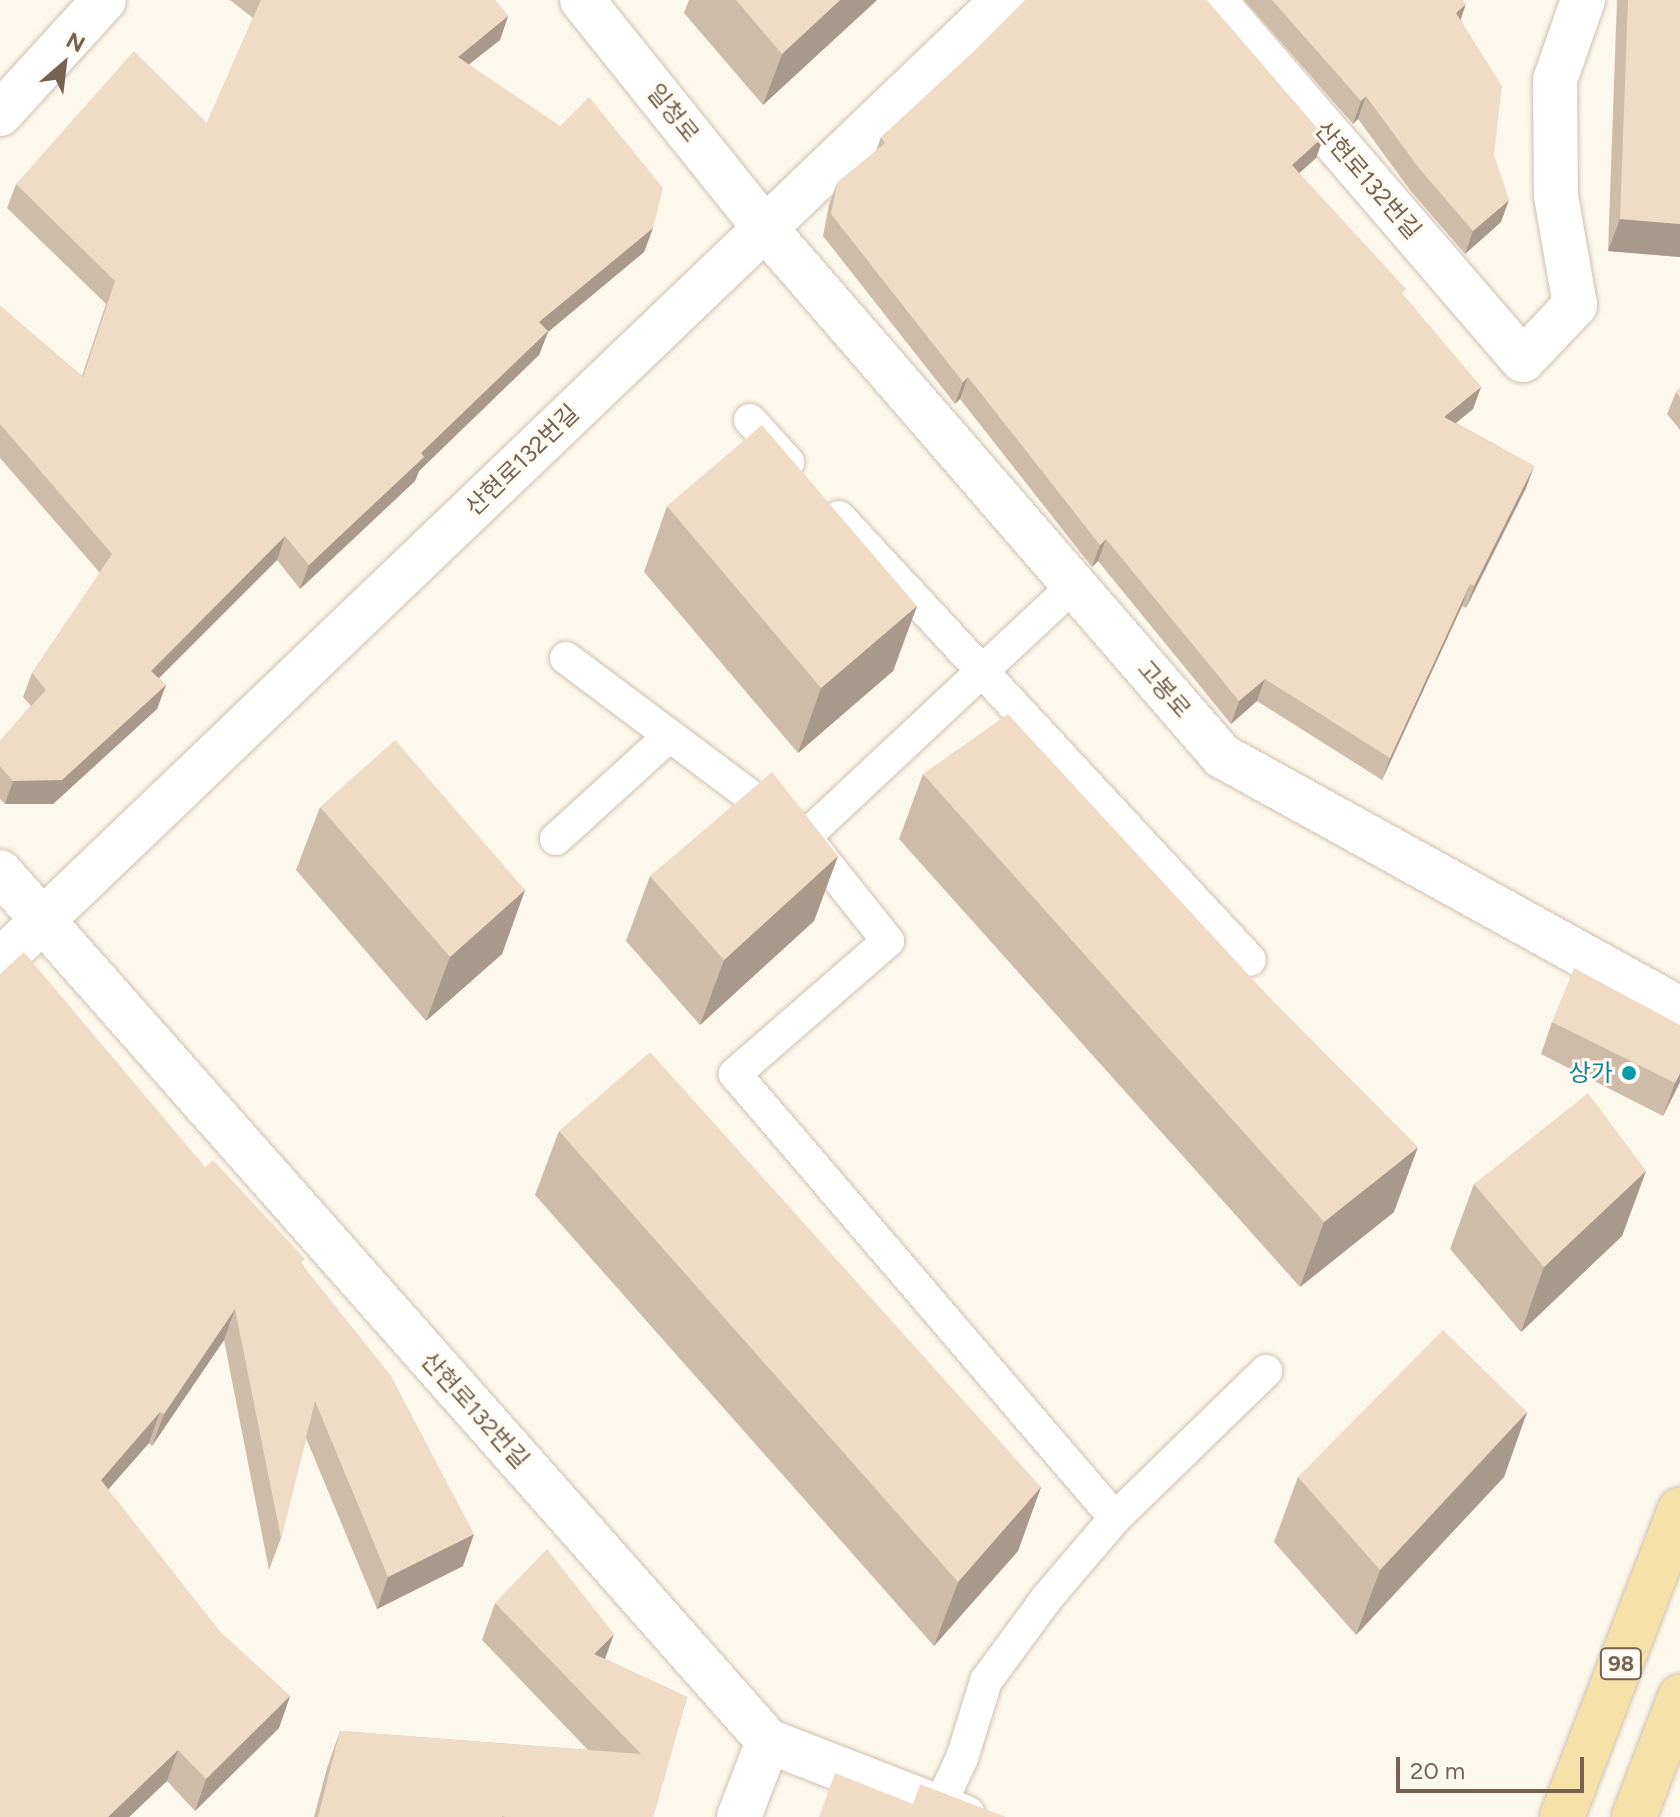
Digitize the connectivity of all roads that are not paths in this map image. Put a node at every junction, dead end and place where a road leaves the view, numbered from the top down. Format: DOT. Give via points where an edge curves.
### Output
graph roads {
  1 [pos="104,0"];
  2 [pos="582,0"];
  3 [pos="1003,0"];
  4 [pos="1213,0"];
  5 [pos="1583,0"];
  6 [pos="0,114"];
  7 [pos="764,227"];
  8 [pos="750,420"];
  9 [pos="1074,585"];
  10 [pos="566,658"];
  11 [pos="981,672"];
  12 [pos="669,736"];
  13 [pos="805,837"];
  14 [pos="556,839"];
  15 [pos="0,872"];
  16 [pos="42,921"];
  17 [pos="1250,960"];
  18 [pos="0,961"];
  19 [pos="1680,1009"];
  20 [pos="1266,1371"];
  21 [pos="1680,1510"];
  22 [pos="1115,1518"];
  23 [pos="1680,1697"];
  24 [pos="768,1741"];
  25 [pos="952,1812"];
  26 [pos="739,1817"];
  27 [pos="1562,1817"];
  28 [pos="1634,1817"];
  1 -- 6 [label="street"];
  2 -- 7 [label="street, 일청로"];
  3 -- 7 [label="street, 산현로132번길"];
  4 -- 5 [label="street, 산현로132번길" via="1523,360 1575,305 1556,196 1555,80"];
  7 -- 9 [label="street, 고봉로"];
  7 -- 16 [label="street, 산현로132번길"];
  8 -- 11 [label="lane"];
  9 -- 11 [label="lane"];
  9 -- 19 [label="street, 고봉로" via="1222,756"];
  10 -- 12 [label="lane"];
  11 -- 13 [label="lane"];
  11 -- 17 [label="lane"];
  12 -- 13 [label="lane"];
  12 -- 14 [label="lane"];
  13 -- 22 [label="lane" via="888,941 735,1074"];
  15 -- 16 [label="street"];
  16 -- 18 [label="street, 산현로132번길"];
  16 -- 24 [label="street, 산현로132번길"];
  20 -- 22 [label="lane"];
  21 -- 27 [label="main road, 98"];
  22 -- 25 [label="lane" via="986,1681"];
  23 -- 28 [label="main road"];
  24 -- 25 [label="street, 산현로132번길"];
  24 -- 26 [label="street"];
}
